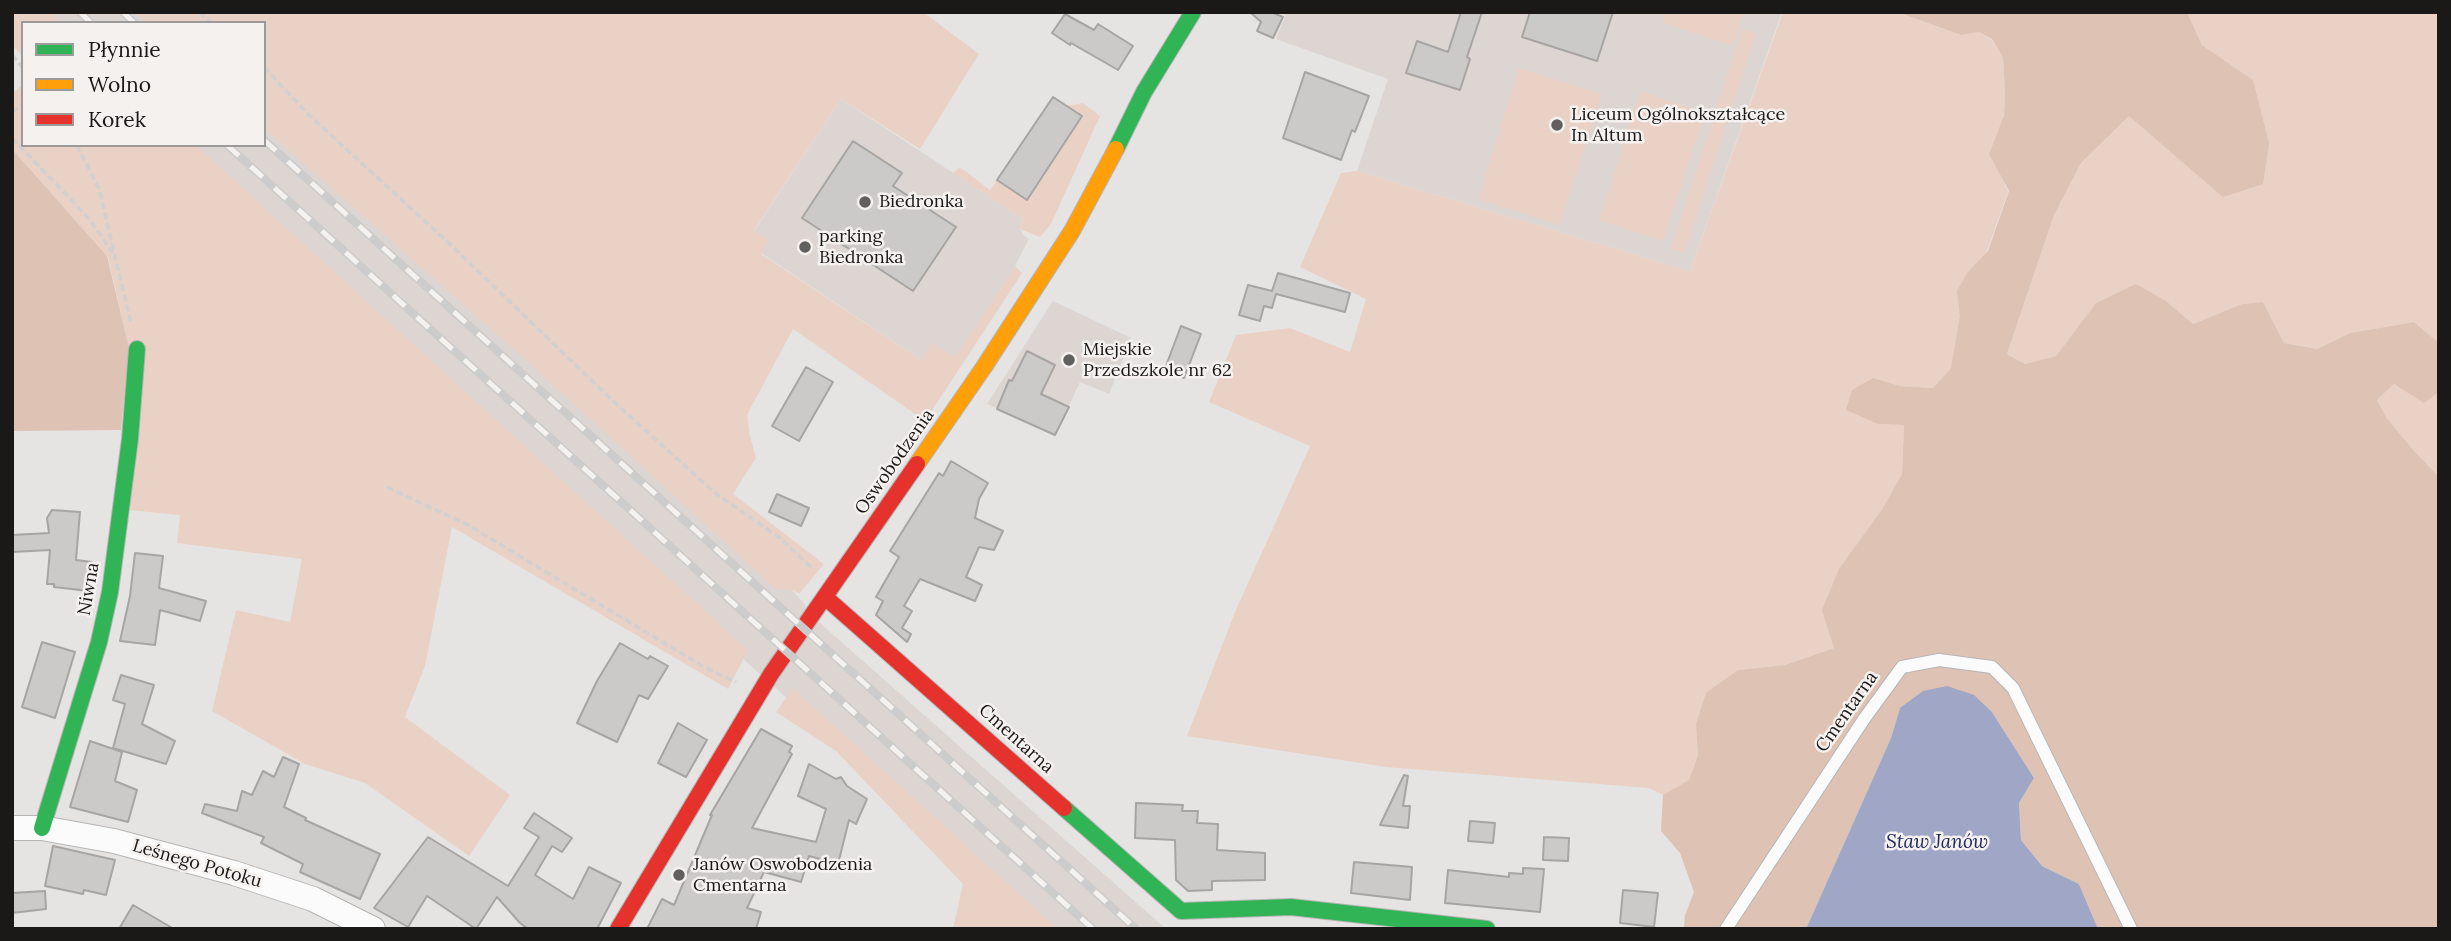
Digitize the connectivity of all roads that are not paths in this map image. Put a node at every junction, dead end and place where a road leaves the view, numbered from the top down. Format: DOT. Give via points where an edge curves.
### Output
graph roads {
  1 [pos="1193,12"];
  2 [pos="137,349"];
  3 [pos="829,592"];
  4 [pos="12,828"];
  5 [pos="42,828"];
  6 [pos="373,929"];
  7 [pos="618,929"];
  8 [pos="1487,929"];
  9 [pos="1726,929"];
  10 [pos="2132,929"];
  1 -- 3 [label="street, Oswobodzenia" via="1144,92 1072,231"];
  2 -- 5 [label="street, Niwna" via="110,592"];
  3 -- 7 [label="street, Oswobodzenia" via="760,693"];
  3 -- 8 [label="street, Cmentarna" via="1186,915 1291,907"];
  4 -- 5 [label="street, Leśnego Potoku"];
  5 -- 6 [label="street, Leśnego Potoku" via="114,841 234,873 313,900"];
  9 -- 10 [label="lane, Cmentarna" via="1902,667 1939,660 1992,667 2013,688"];
}
